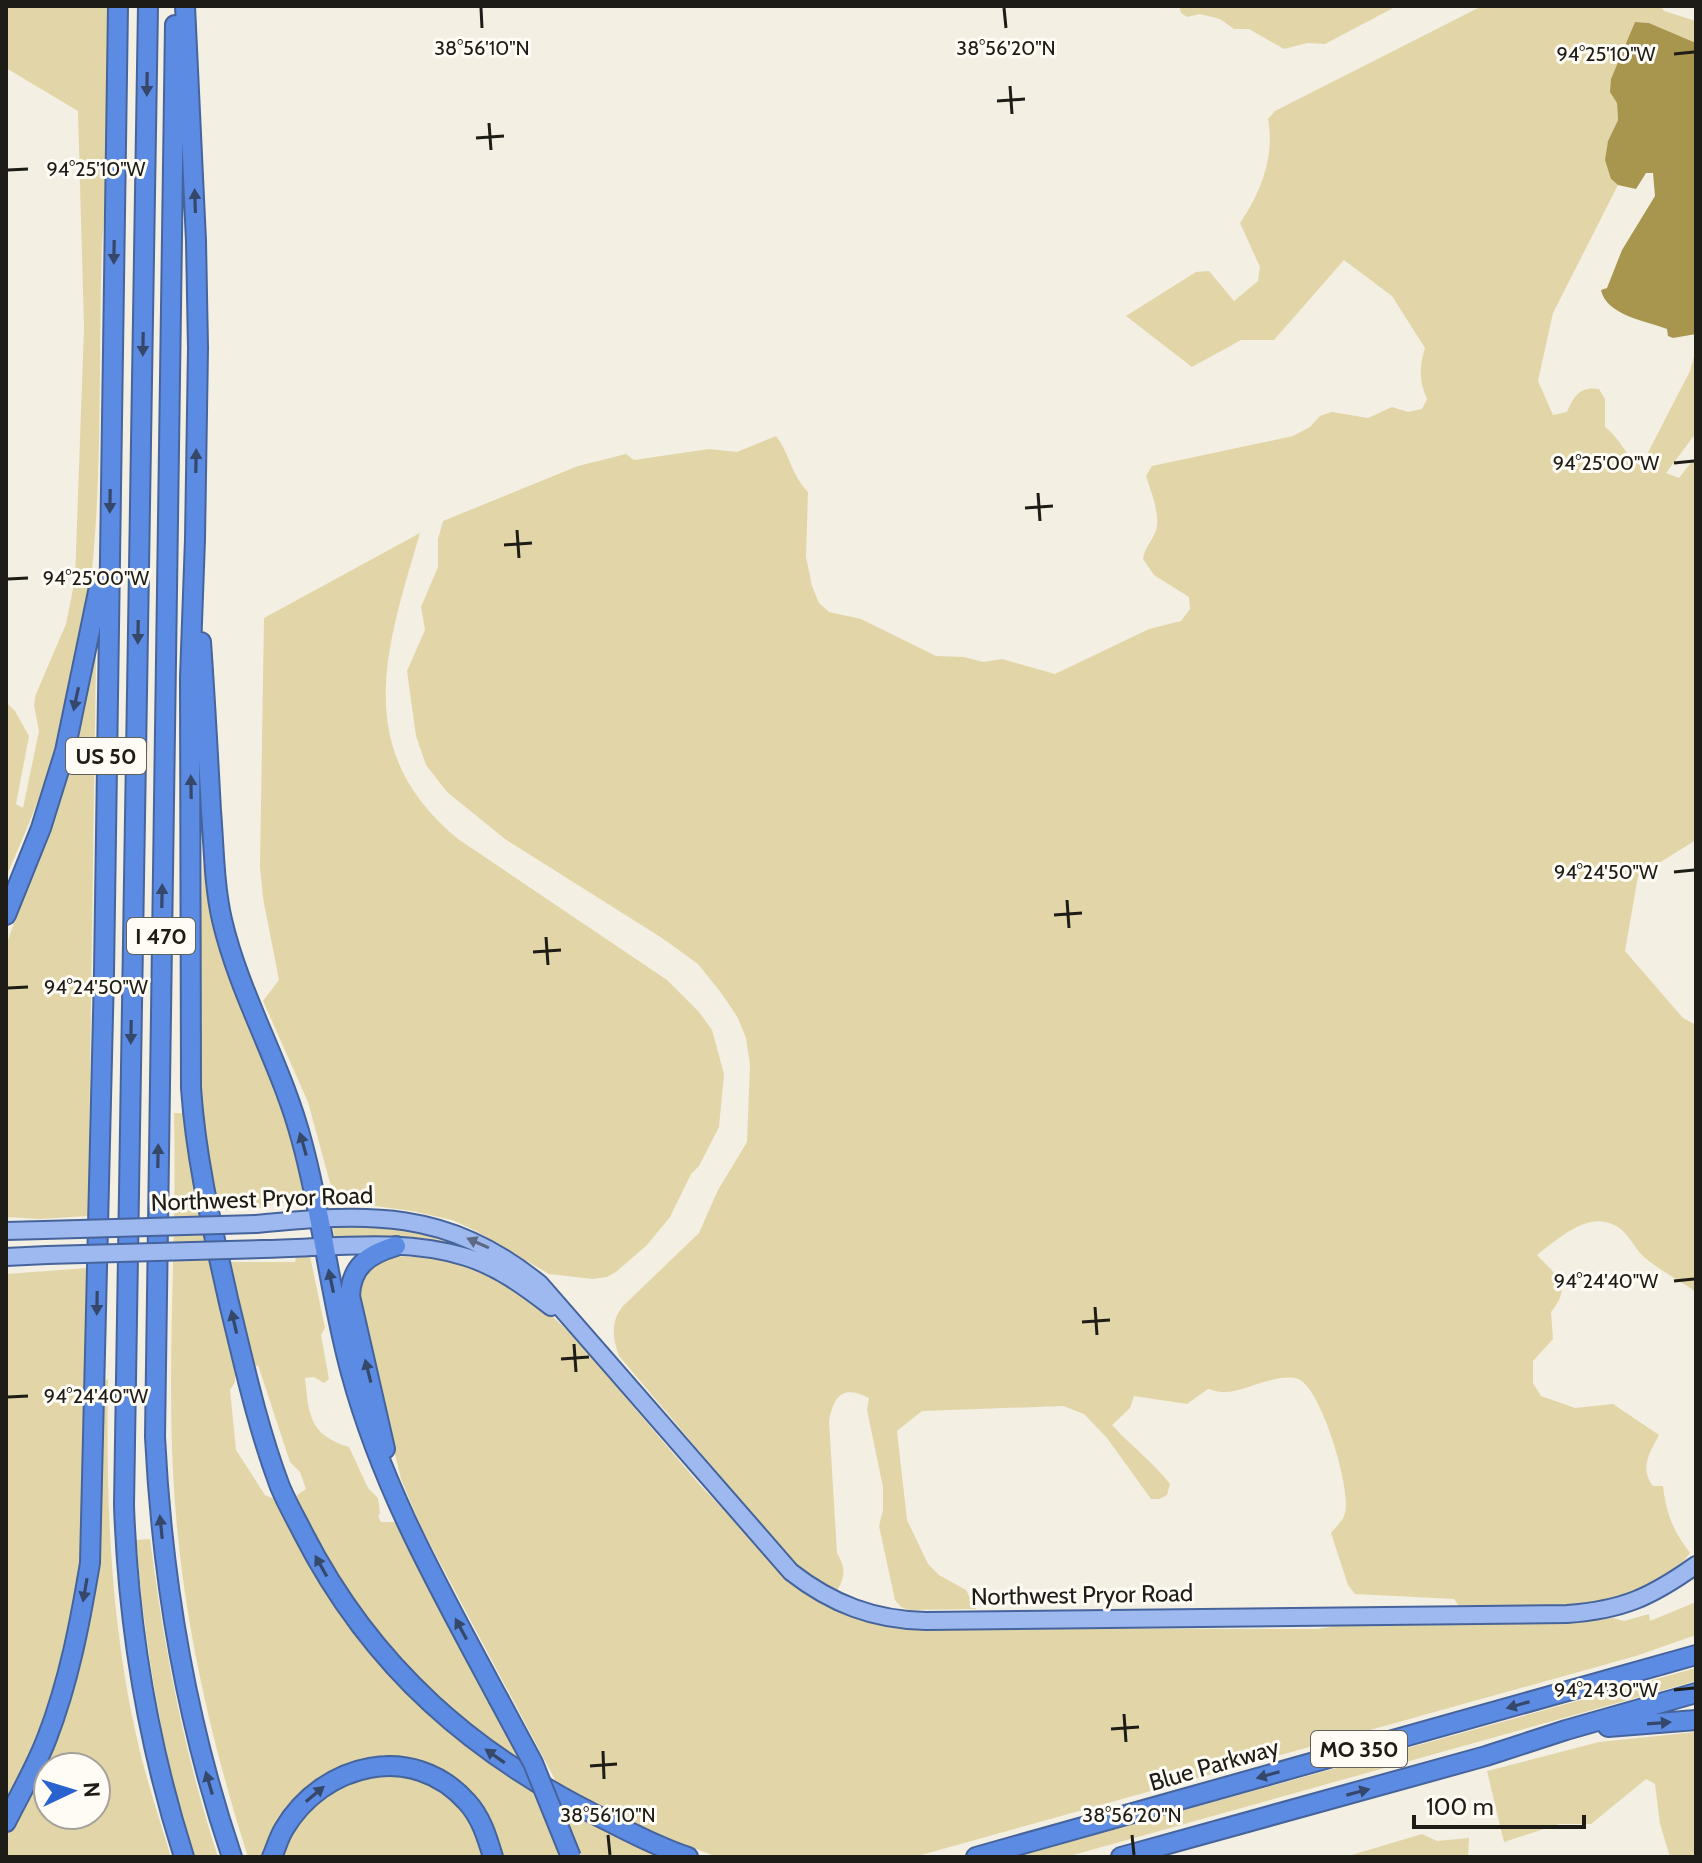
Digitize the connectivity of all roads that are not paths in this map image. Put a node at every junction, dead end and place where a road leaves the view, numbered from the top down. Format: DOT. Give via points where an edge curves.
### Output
graph roads {
  1 [pos="118,6"];
  2 [pos="148,6"];
  3 [pos="176,6"];
  4 [pos="185,6"];
  5 [pos="195,539"];
  6 [pos="109,540"];
  7 [pos="6,915"];
  8 [pos="319,1218"];
  9 [pos="6,1231"];
  10 [pos="396,1246"];
  11 [pos="324,1248"];
  12 [pos="6,1257"];
  13 [pos="580,1329"];
  14 [pos="396,1502"];
  15 [pos="1696,1565"];
  16 [pos="1696,1643"];
  17 [pos="1696,1655"];
  18 [pos="1593,1683"];
  19 [pos="1696,1693"];
  20 [pos="1696,1720"];
  21 [pos="1566,1730"];
  22 [pos="6,1822"];
  23 [pos="184,1857"];
  24 [pos="232,1857"];
  25 [pos="272,1857"];
  26 [pos="493,1857"];
  27 [pos="571,1857"];
  28 [pos="688,1857"];
  29 [pos="976,1857"];
  30 [pos="1121,1857"];
  1 -- 6 [label="highway, US 50, one-way"];
  2 -- 23 [label="highway, I 470, one-way" via="124,1505 139,1666"];
  24 -- 3 [label="highway, I 470, one-way" via="193,1724 176,1638 160,1524 155,1437"];
  5 -- 4 [label="highway, one-way" via="196,241"];
  8 -- 5 [label="highway, one-way" via="301,1137 231,956 221,916"];
  28 -- 5 [label="highway, one-way" via="568,1802 475,1743 439,1711 396,1669 340,1597 280,1487 256,1418 195,1138 190,678"];
  6 -- 7 [label="highway, one-way" via="65,751"];
  6 -- 22 [label="highway, US 50, one-way" via="90,1563 64,1689 46,1741"];
  8 -- 9 [label="main road, Northwest Pryor Road, bridge"];
  8 -- 11 [label="highway"];
  13 -- 8 [label="main road, Northwest Pryor Road, one-way" via="540,1284 471,1239 403,1220"];
  10 -- 11 [label="main road, Northwest Pryor Road"];
  10 -- 13 [label="main road, Northwest Pryor Road" via="467,1257 494,1269"];
  14 -- 10 [label="highway, one-way" via="350,1296 353,1275 366,1258"];
  11 -- 12 [label="main road, Northwest Pryor Road, bridge"];
  14 -- 11 [label="highway, one-way" via="350,1373"];
  13 -- 15 [label="main road, Northwest Pryor Road" via="791,1572 831,1599 877,1616 941,1621 1567,1614 1624,1605 1653,1594"];
  27 -- 14 [label="highway, one-way, bridge" via="533,1763"];
  16 -- 18 [label="highway"];
  17 -- 18 [label="highway, Blue Parkway / MO 350"];
  18 -- 29 [label="highway, Blue Parkway / MO 350, one-way"];
  19 -- 21 [label="highway, MO 350"];
  21 -- 20 [label="highway, one-way"];
  30 -- 21 [label="highway, MO 350, one-way"];
  25 -- 26 [label="highway, one-way" via="283,1829 321,1788 342,1775 390,1765 447,1783 469,1803"];
}
